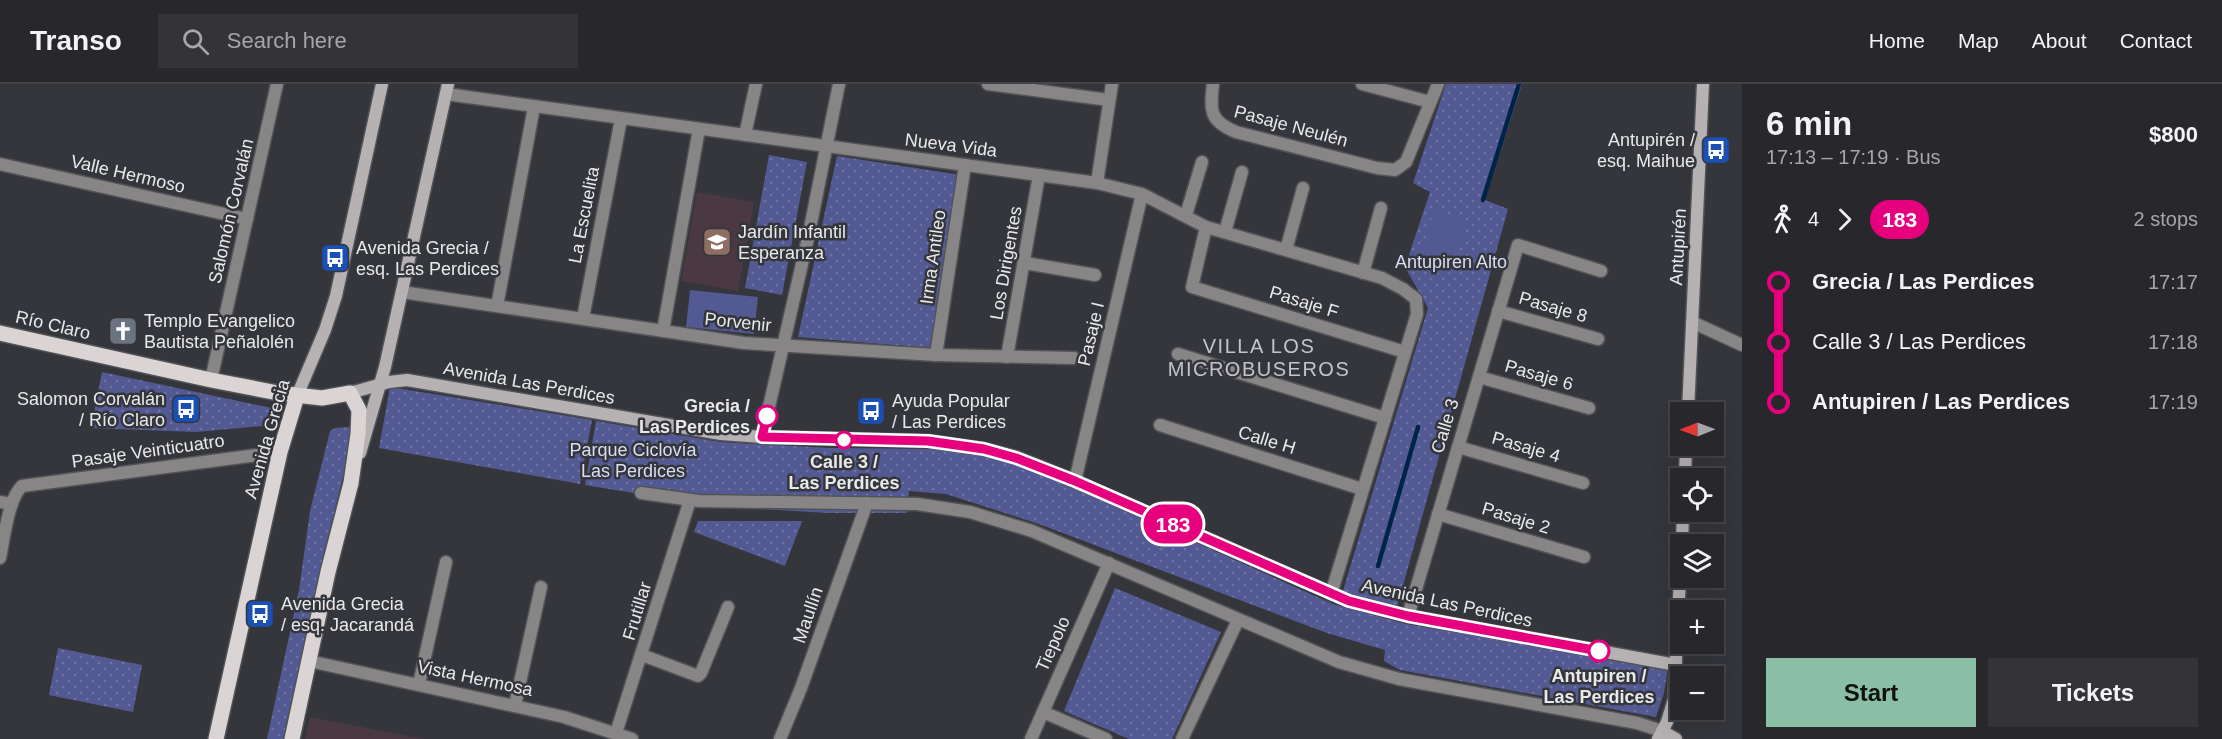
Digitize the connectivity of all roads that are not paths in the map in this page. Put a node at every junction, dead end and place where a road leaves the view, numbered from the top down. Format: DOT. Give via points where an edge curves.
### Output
graph roads {
  1 [pos="277,84"];
  2 [pos="382,84"];
  3 [pos="756,84"];
  4 [pos="839,84"];
  5 [pos="988,84"];
  6 [pos="1113,84"];
  7 [pos="1213,84"];
  8 [pos="1362,84"];
  9 [pos="1437,84"];
  10 [pos="1703,84"];
  11 [pos="447,89"];
  12 [pos="1109,100"];
  13 [pos="1430,102"];
  14 [pos="534,107"];
  15 [pos="621,118"];
  16 [pos="699,129"];
  17 [pos="746,135"];
  18 [pos="826,148"];
  19 [pos="1202,162"];
  20 [pos="0,164"];
  21 [pos="965,165"];
  22 [pos="1242,172"];
  23 [pos="1040,176"];
  24 [pos="1096,183"];
  25 [pos="1304,188"];
  26 [pos="1142,194"];
  27 [pos="1381,208"];
  28 [pos="1186,216"];
  29 [pos="247,219"];
  30 [pos="1206,226"];
  31 [pos="1225,232"];
  32 [pos="1286,250"];
  33 [pos="1025,263"];
  34 [pos="1601,271"];
  35 [pos="1363,273"];
  36 [pos="1095,275"];
  37 [pos="402,292"];
  38 [pos="497,306"];
  39 [pos="1498,311"];
  40 [pos="583,318"];
  41 [pos="1692,322"];
  42 [pos="663,331"];
  43 [pos="0,333"];
  44 [pos="1598,339"];
  45 [pos="783,345"];
  46 [pos="1742,345"];
  47 [pos="1405,352"];
  48 [pos="1178,354"];
  49 [pos="936,355"];
  50 [pos="1007,357"];
  51 [pos="1074,358"];
  52 [pos="1479,377"];
  53 [pos="212,380"];
  54 [pos="380,384"];
  55 [pos="350,393"];
  56 [pos="297,396"];
  57 [pos="1688,402"];
  58 [pos="1589,408"];
  59 [pos="1385,418"];
  60 [pos="1160,425"];
  61 [pos="762,437"];
  62 [pos="1458,447"];
  63 [pos="280,452"];
  64 [pos="1075,481"];
  65 [pos="351,483"];
  66 [pos="1583,483"];
  67 [pos="1362,489"];
  68 [pos="640,493"];
  69 [pos="690,500"];
  70 [pos="6,503"];
  71 [pos="867,503"];
  72 [pos="1438,514"];
  73 [pos="0,558"];
  74 [pos="1584,558"];
  75 [pos="446,562"];
  76 [pos="1108,563"];
  77 [pos="541,587"];
  78 [pos="1680,588"];
  79 [pos="1331,594"];
  80 [pos="728,607"];
  81 [pos="1408,616"];
  82 [pos="1238,620"];
  83 [pos="642,655"];
  84 [pos="309,660"];
  85 [pos="1676,665"];
  86 [pos="419,684"];
  87 [pos="515,705"];
  88 [pos="1043,711"];
  89 [pos="616,733"];
  90 [pos="1660,735"];
  91 [pos="216,739"];
  92 [pos="292,739"];
  93 [pos="632,739"];
  94 [pos="780,739"];
  95 [pos="1031,739"];
  96 [pos="1106,739"];
  97 [pos="1182,739"];
  98 [pos="1676,739"];
  1 -- 29 [label="street, Salomón Corvalán"];
  2 -- 56 [label="street, Avenida Grecia" via="336,296 326,330"];
  3 -- 17 [label="street"];
  4 -- 18 [label="street"];
  5 -- 12 [label="street"];
  6 -- 12 [label="street"];
  7 -- 13 [label="street, Pasaje Neulén" via="1212,116 1222,127 1395,170 1406,162"];
  8 -- 13 [label="street"];
  9 -- 13 [label="street"];
  10 -- 41 [label="street, Antupirén"];
  11 -- 14 [label="street, Nueva Vida"];
  11 -- 37 [label="street"];
  12 -- 24 [label="street"];
  14 -- 15 [label="street, Nueva Vida"];
  14 -- 38 [label="street"];
  15 -- 16 [label="street, Nueva Vida"];
  15 -- 40 [label="street, La Escuelita"];
  16 -- 17 [label="street, Nueva Vida"];
  16 -- 42 [label="street"];
  17 -- 18 [label="street, Nueva Vida"];
  18 -- 21 [label="street, Nueva Vida"];
  18 -- 45 [label="street"];
  19 -- 28 [label="street"];
  20 -- 29 [label="street, Valle Hermoso"];
  21 -- 23 [label="street, Nueva Vida"];
  21 -- 49 [label="street, Irma Antileo"];
  22 -- 31 [label="street"];
  23 -- 24 [label="street, Nueva Vida"];
  23 -- 33 [label="street, Los Dirigentes"];
  24 -- 26 [label="street, Nueva Vida"];
  25 -- 32 [label="street"];
  26 -- 28 [label="street, Nueva Vida"];
  26 -- 64 [label="street, Pasaje I"];
  27 -- 35 [label="street"];
  28 -- 30 [label="street, Nueva Vida"];
  29 -- 53 [label="street, Salomón Corvalán"];
  30 -- 31 [label="street, Nueva Vida"];
  30 -- 47 [label="street, Pasaje F" via="1192,287"];
  31 -- 32 [label="street, Nueva Vida"];
  32 -- 35 [label="street, Nueva Vida"];
  33 -- 36 [label="street"];
  33 -- 50 [label="street, Los Dirigentes"];
  34 -- 39 [label="street, Calle 3" via="1518,245"];
  35 -- 47 [label="street, Nueva Vida" via="1382,278 1416,299 1417,314"];
  37 -- 38 [label="street, Porvenir"];
  37 -- 54 [label="street"];
  38 -- 40 [label="street, Porvenir"];
  39 -- 44 [label="street, Pasaje 8"];
  39 -- 52 [label="street, Calle 3"];
  40 -- 42 [label="street, Porvenir"];
  41 -- 46 [label="street"];
  41 -- 57 [label="street, Antupirén"];
  42 -- 45 [label="street, Porvenir"];
  43 -- 53 [label="main road, Río Claro"];
  45 -- 49 [label="street, Porvenir"];
  45 -- 61 [label="street"];
  47 -- 59 [label="street"];
  48 -- 59 [label="street"];
  49 -- 50 [label="street, Porvenir"];
  50 -- 51 [label="street, Porvenir"];
  52 -- 58 [label="street, Pasaje 6"];
  52 -- 62 [label="street, Calle 3"];
  53 -- 56 [label="main road, Río Claro"];
  54 -- 55 [label="street, Río Claro"];
  54 -- 61 [label="street, Avenida Las Perdices" via="399,380 424,382 710,432"];
  54 -- 65 [label="street"];
  55 -- 56 [label="main road, Río Claro" via="322,398"];
  55 -- 65 [label="main road" via="359,410"];
  56 -- 63 [label="main road, Avenida Grecia"];
  59 -- 67 [label="street"];
  60 -- 67 [label="street, Calle H"];
  61 -- 64 [label="street, Avenida Las Perdices" via="955,443 1016,458"];
  62 -- 66 [label="street, Pasaje 4"];
  62 -- 72 [label="street, Calle 3"];
  63 -- 70 [label="street, Pasaje Veinticuatro" via="22,486"];
  63 -- 91 [label="main road, Avenida Grecia"];
  64 -- 79 [label="street, Avenida Las Perdices"];
  65 -- 84 [label="main road"];
  67 -- 79 [label="street"];
  68 -- 69 [label="street"];
  69 -- 71 [label="street"];
  69 -- 83 [label="street, Frutillar"];
  70 -- 73 [label="street"];
  71 -- 76 [label="street" via="926,505 970,512"];
  71 -- 94 [label="street, Maullín"];
  72 -- 74 [label="street, Pasaje 2"];
  72 -- 81 [label="street, Calle 3"];
  75 -- 86 [label="street"];
  76 -- 82 [label="street"];
  76 -- 88 [label="street, Tiepolo"];
  77 -- 87 [label="street"];
  78 -- 85 [label="street"];
  79 -- 81 [label="street, Avenida Las Perdices"];
  80 -- 83 [label="street" via="698,675"];
  81 -- 85 [label="street, Avenida Las Perdices"];
  82 -- 90 [label="street" via="1374,673 1637,723"];
  82 -- 97 [label="street"];
  83 -- 89 [label="street, Frutillar"];
  84 -- 86 [label="street, Vista Hermosa"];
  84 -- 92 [label="main road"];
  85 -- 90 [label="street" via="1674,699"];
  86 -- 87 [label="street, Vista Hermosa"];
  87 -- 89 [label="street, Vista Hermosa"];
  88 -- 95 [label="street, Tiepolo"];
  88 -- 96 [label="street"];
  89 -- 93 [label="street, Vista Hermosa"];
  90 -- 98 [label="street"];
}
